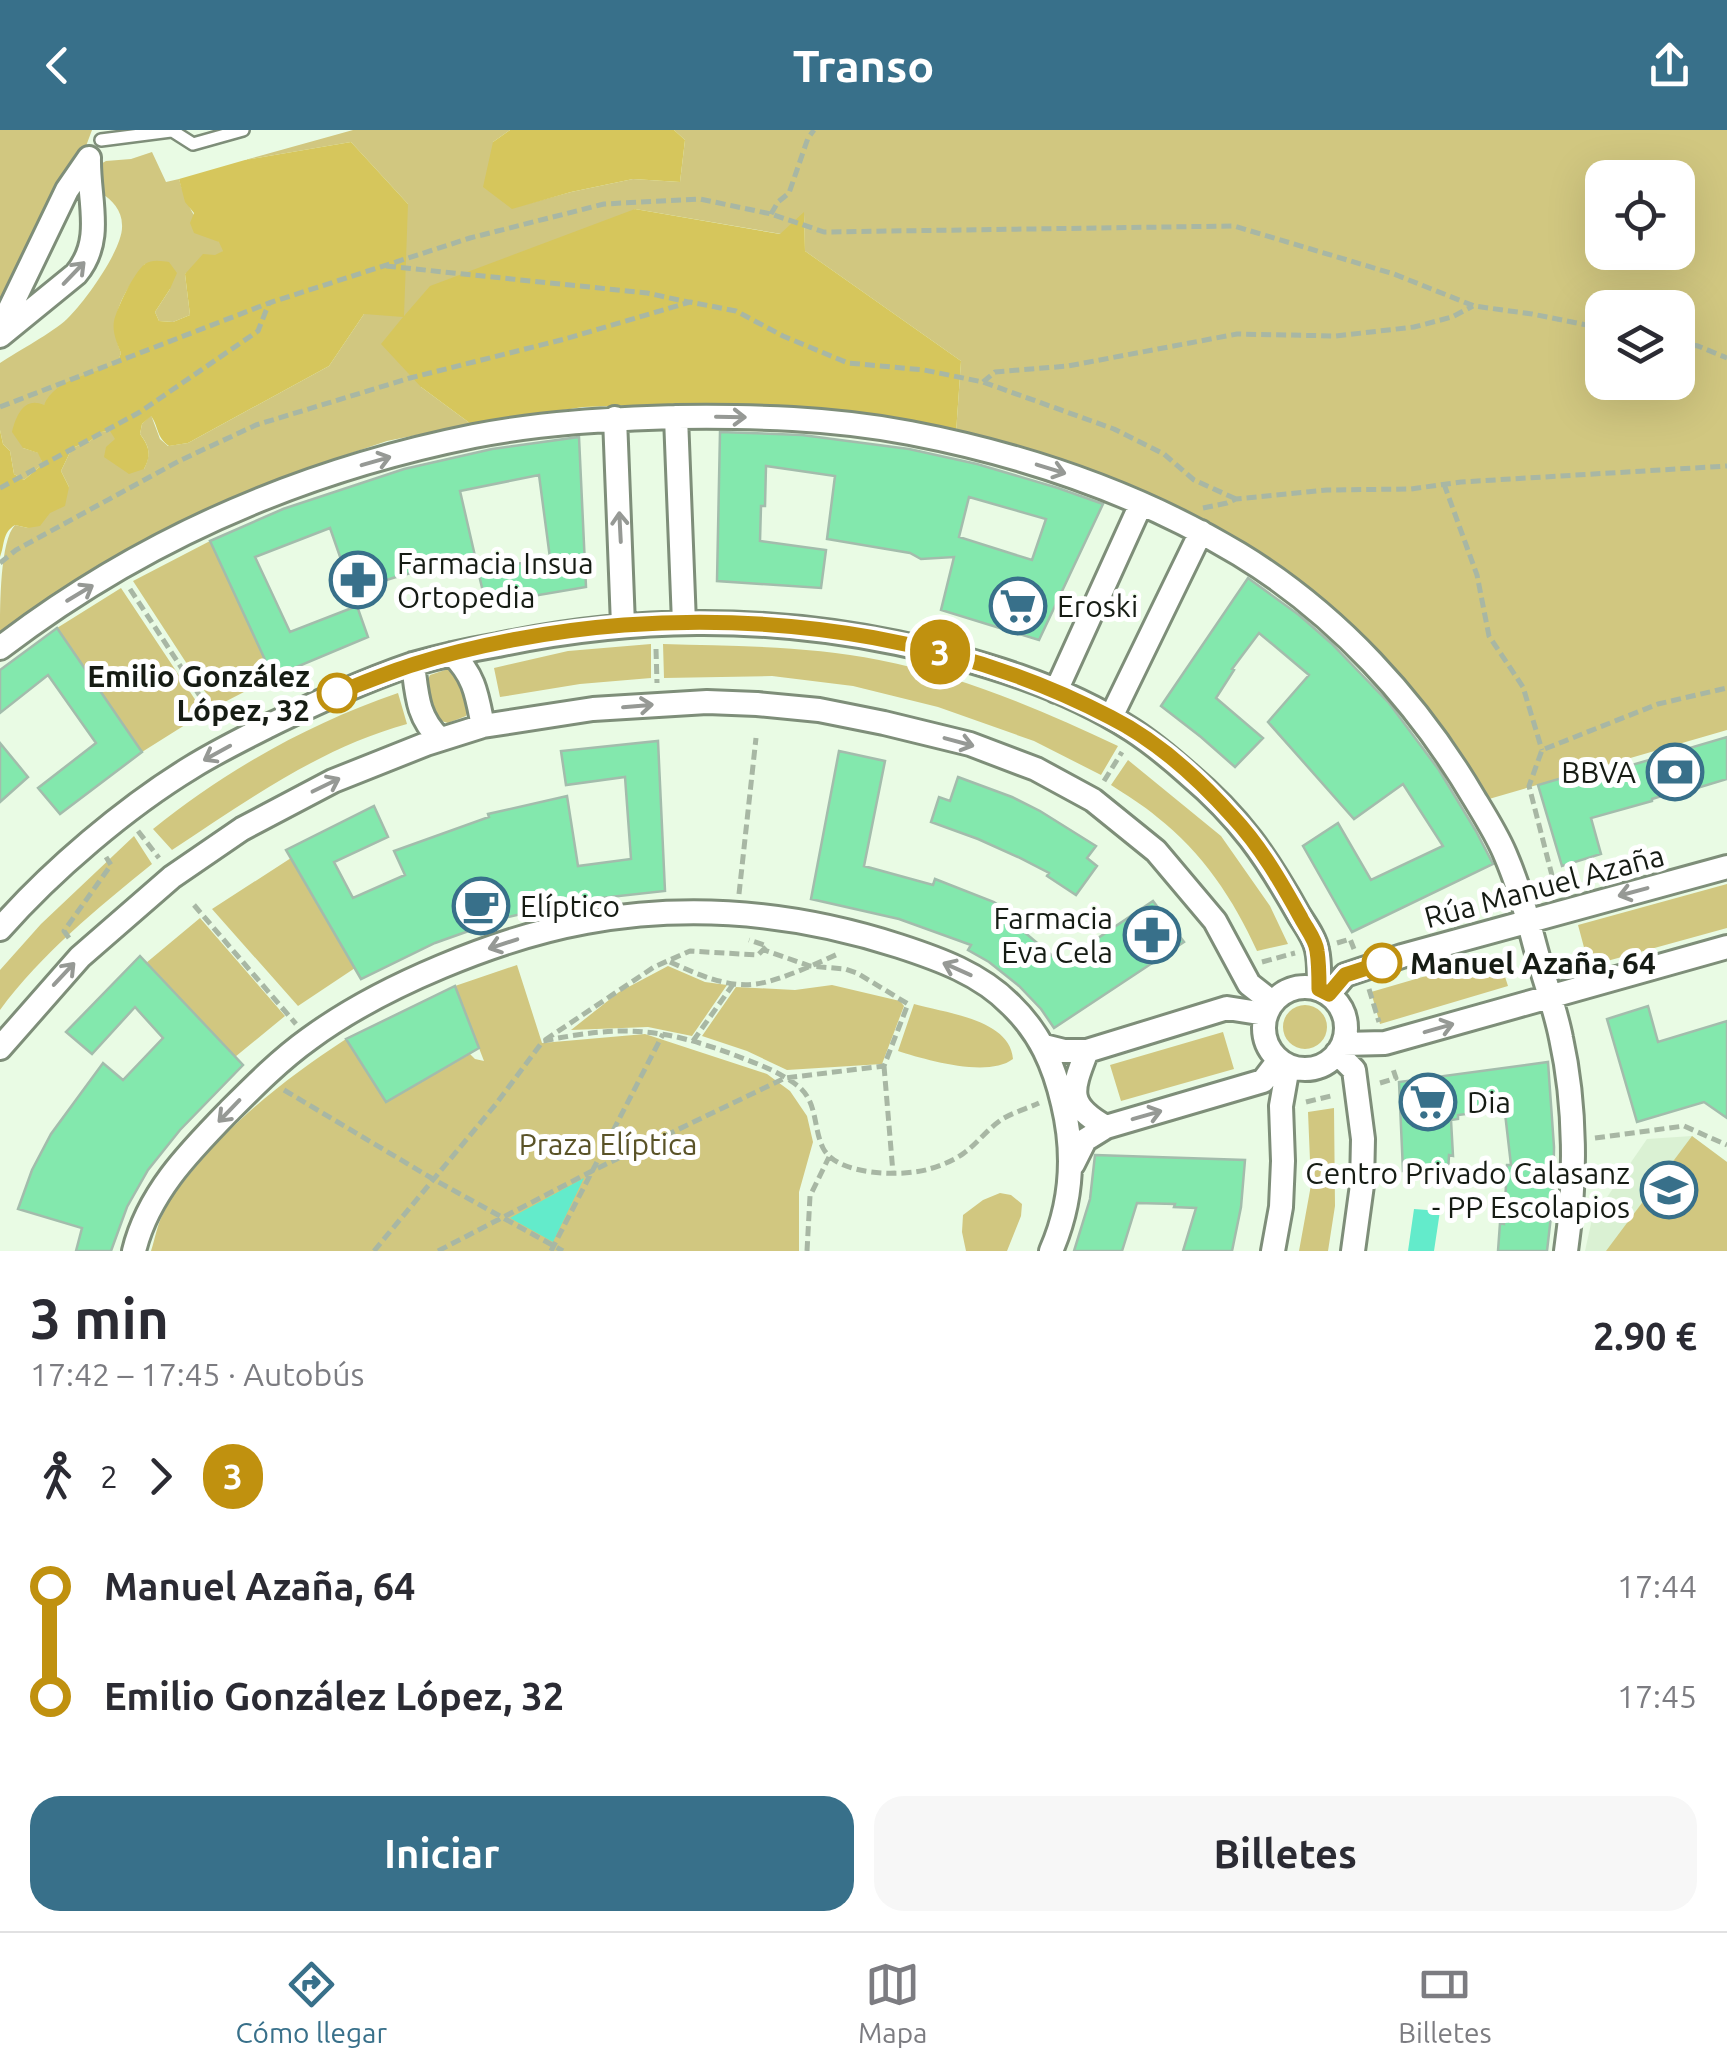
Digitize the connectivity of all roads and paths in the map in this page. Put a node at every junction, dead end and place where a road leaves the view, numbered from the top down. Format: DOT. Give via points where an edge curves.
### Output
graph roads {
  1 [pos="171,130"];
  2 [pos="244,130"];
  3 [pos="814,130"];
  4 [pos="97,142"];
  5 [pos="771,214"];
  6 [pos="382,266"];
  7 [pos="690,302"];
  8 [pos="269,303"];
  9 [pos="1474,306"];
  10 [pos="1585,325"];
  11 [pos="0,332"];
  12 [pos="1695,345"];
  13 [pos="1727,358"];
  14 [pos="983,382"];
  15 [pos="0,407"];
  16 [pos="676,417"];
  17 [pos="615,418"];
  18 [pos="1727,466"];
  19 [pos="1444,484"];
  20 [pos="0,488"];
  21 [pos="1141,504"];
  22 [pos="1198,521"];
  23 [pos="125,582"];
  24 [pos="684,623"];
  25 [pos="623,625"];
  26 [pos="656,641"];
  27 [pos="0,648"];
  28 [pos="452,654"];
  29 [pos="413,664"];
  30 [pos="657,685"];
  31 [pos="1727,688"];
  32 [pos="1056,691"];
  33 [pos="213,716"];
  34 [pos="1112,717"];
  35 [pos="484,726"];
  36 [pos="756,738"];
  37 [pos="440,740"];
  38 [pos="1126,745"];
  39 [pos="1542,750"];
  40 [pos="1102,785"];
  41 [pos="136,828"];
  42 [pos="105,854"];
  43 [pos="162,863"];
  44 [pos="1727,867"];
  45 [pos="1554,881"];
  46 [pos="739,897"];
  47 [pos="194,905"];
  48 [pos="1528,921"];
  49 [pos="0,930"];
  50 [pos="739,936"];
  51 [pos="71,942"];
  52 [pos="1329,944"];
  53 [pos="1727,947"];
  54 [pos="852,948"];
  55 [pos="764,950"];
  56 [pos="1302,952"];
  57 [pos="1356,955"];
  58 [pos="668,961"];
  59 [pos="844,962"];
  60 [pos="1259,962"];
  61 [pos="810,966"];
  62 [pos="833,968"];
  63 [pos="734,983"];
  64 [pos="1368,986"];
  65 [pos="1324,992"];
  66 [pos="1551,997"];
  67 [pos="1269,1008"];
  68 [pos="298,1027"];
  69 [pos="1380,1027"];
  70 [pos="664,1034"];
  71 [pos="692,1041"];
  72 [pos="543,1042"];
  73 [pos="1044,1046"];
  74 [pos="0,1048"];
  75 [pos="1340,1048"];
  76 [pos="1086,1051"];
  77 [pos="1391,1062"];
  78 [pos="1283,1063"];
  79 [pos="884,1066"];
  80 [pos="785,1078"];
  81 [pos="276,1084"];
  82 [pos="1372,1085"];
  83 [pos="1342,1093"];
  84 [pos="1046,1100"];
  85 [pos="1299,1104"];
  86 [pos="1106,1127"];
  87 [pos="1571,1142"];
  88 [pos="1727,1145"];
  89 [pos="829,1157"];
  90 [pos="1071,1167"];
  91 [pos="592,1171"];
  92 [pos="893,1173"];
  93 [pos="433,1178"];
  94 [pos="504,1218"];
  95 [pos="553,1249"];
  96 [pos="134,1251"];
  97 [pos="374,1251"];
  98 [pos="438,1251"];
  99 [pos="563,1251"];
  100 [pos="807,1251"];
  101 [pos="1051,1251"];
  102 [pos="1273,1251"];
  103 [pos="1354,1251"];
  104 [pos="1566,1251"];
  1 -- 2 [label="lane" via="193,144"];
  1 -- 4 [label="lane"];
  3 -- 5 [label="path" via="789,193"];
  4 -- 11 [label="street"];
  11 -- 4 [label="street, one-way" via="85,264 94,239 88,179"];
  5 -- 6 [label="path" via="700,198 604,204"];
  5 -- 9 [label="path" via="824,232 1234,226 1394,274"];
  6 -- 7 [label="path"];
  6 -- 8 [label="path"];
  8 -- 15 [label="path"];
  8 -- 20 [label="path" via="258,331 140,412"];
  9 -- 10 [label="path"];
  9 -- 14 [label="path" via="1414,327 1336,336 1237,334 1068,366 995,372"];
  12 -- 13 [label="path"];
  16 -- 17 [label="street"];
  16 -- 21 [label="street, one-way" via="777,418 908,432 1059,472"];
  16 -- 24 [label="street"];
  25 -- 17 [label="street, one-way"];
  27 -- 17 [label="street, one-way" via="118,570 250,502 475,436"];
  18 -- 19 [label="path"];
  19 -- 22 [label="path" via="1236,498"];
  19 -- 39 [label="path" via="1478,575 1489,636 1523,687"];
  21 -- 22 [label="street"];
  21 -- 32 [label="street"];
  22 -- 34 [label="street"];
  22 -- 48 [label="street" via="1350,640 1410,703 1457,768 1504,852"];
  23 -- 33 [label="path"];
  24 -- 25 [label="street"];
  24 -- 32 [label="street" via="852,634 941,652"];
  25 -- 28 [label="street"];
  26 -- 30 [label="path"];
  28 -- 29 [label="street"];
  28 -- 35 [label="street" via="466,667"];
  29 -- 37 [label="street" via="419,706"];
  29 -- 49 [label="street, one-way" via="333,694 190,767 97,836"];
  31 -- 39 [label="path" via="1658,704"];
  32 -- 34 [label="street"];
  34 -- 65 [label="street" via="1160,750 1251,836 1317,947"];
  35 -- 37 [label="street"];
  35 -- 67 [label="street, one-way" via="707,702 819,710 970,744 1093,800 1156,851 1215,921"];
  36 -- 46 [label="path"];
  74 -- 37 [label="street, one-way" via="80,957 172,877 333,781"];
  38 -- 40 [label="path"];
  39 -- 45 [label="path" via="1529,786"];
  41 -- 43 [label="path"];
  42 -- 51 [label="path" via="112,865 64,931"];
  44 -- 48 [label="street, Rúa Manuel Azaña, one-way"];
  47 -- 68 [label="path"];
  48 -- 65 [label="street, Rúa Manuel Azaña" via="1345,975"];
  48 -- 66 [label="street"];
  50 -- 55 [label="path"];
  52 -- 57 [label="path" via="1350,940"];
  53 -- 66 [label="street"];
  54 -- 61 [label="path"];
  55 -- 58 [label="path" via="690,952"];
  55 -- 61 [label="path"];
  56 -- 60 [label="path"];
  58 -- 63 [label="path"];
  58 -- 72 [label="path"];
  59 -- 62 [label="path"];
  61 -- 62 [label="path"];
  61 -- 63 [label="path" via="756,984"];
  62 -- 79 [label="path" via="857,973 908,1004"];
  63 -- 71 [label="path"];
  64 -- 69 [label="path"];
  65 -- 67 [label="street, Rúa Manuel Azaña" via="1294,988"];
  65 -- 75 [label="street" via="1346,1022"];
  75 -- 66 [label="street, one-way" via="1385,1043"];
  66 -- 87 [label="street" via="1563,1044"];
  67 -- 76 [label="street, Rúa Manuel Azaña" via="1227,1008"];
  67 -- 78 [label="street" via="1265,1041"];
  70 -- 71 [label="path"];
  70 -- 72 [label="path" via="616,1030"];
  70 -- 91 [label="path"];
  71 -- 80 [label="path"];
  72 -- 93 [label="path"];
  73 -- 76 [label="street, Rúa Manuel Azaña"];
  73 -- 90 [label="street" via="1070,1131"];
  73 -- 96 [label="street, one-way" via="1010,1003 976,977 868,936 723,912 585,922 465,958 379,996 308,1039 190,1152 159,1191"];
  75 -- 78 [label="street" via="1309,1069"];
  75 -- 103 [label="street" via="1354,1070 1363,1138"];
  76 -- 86 [label="street" via="1074,1085 1077,1101 1085,1115"];
  77 -- 82 [label="path" via="1396,1078"];
  86 -- 78 [label="street, one-way" via="1262,1081"];
  78 -- 102 [label="street" via="1284,1162"];
  79 -- 80 [label="path"];
  79 -- 92 [label="path"];
  80 -- 89 [label="path" via="806,1094"];
  80 -- 91 [label="path"];
  81 -- 93 [label="path"];
  83 -- 85 [label="path"];
  84 -- 92 [label="path" via="1002,1120 963,1154 928,1170"];
  86 -- 90 [label="street" via="1085,1140"];
  87 -- 88 [label="path" via="1684,1126"];
  87 -- 104 [label="street"];
  89 -- 92 [label="path" via="841,1166"];
  89 -- 100 [label="path" via="810,1196"];
  90 -- 101 [label="street"];
  91 -- 94 [label="path"];
  91 -- 95 [label="path"];
  93 -- 94 [label="path"];
  93 -- 97 [label="path"];
  94 -- 95 [label="path"];
  94 -- 98 [label="path"];
  95 -- 99 [label="path"];
}
